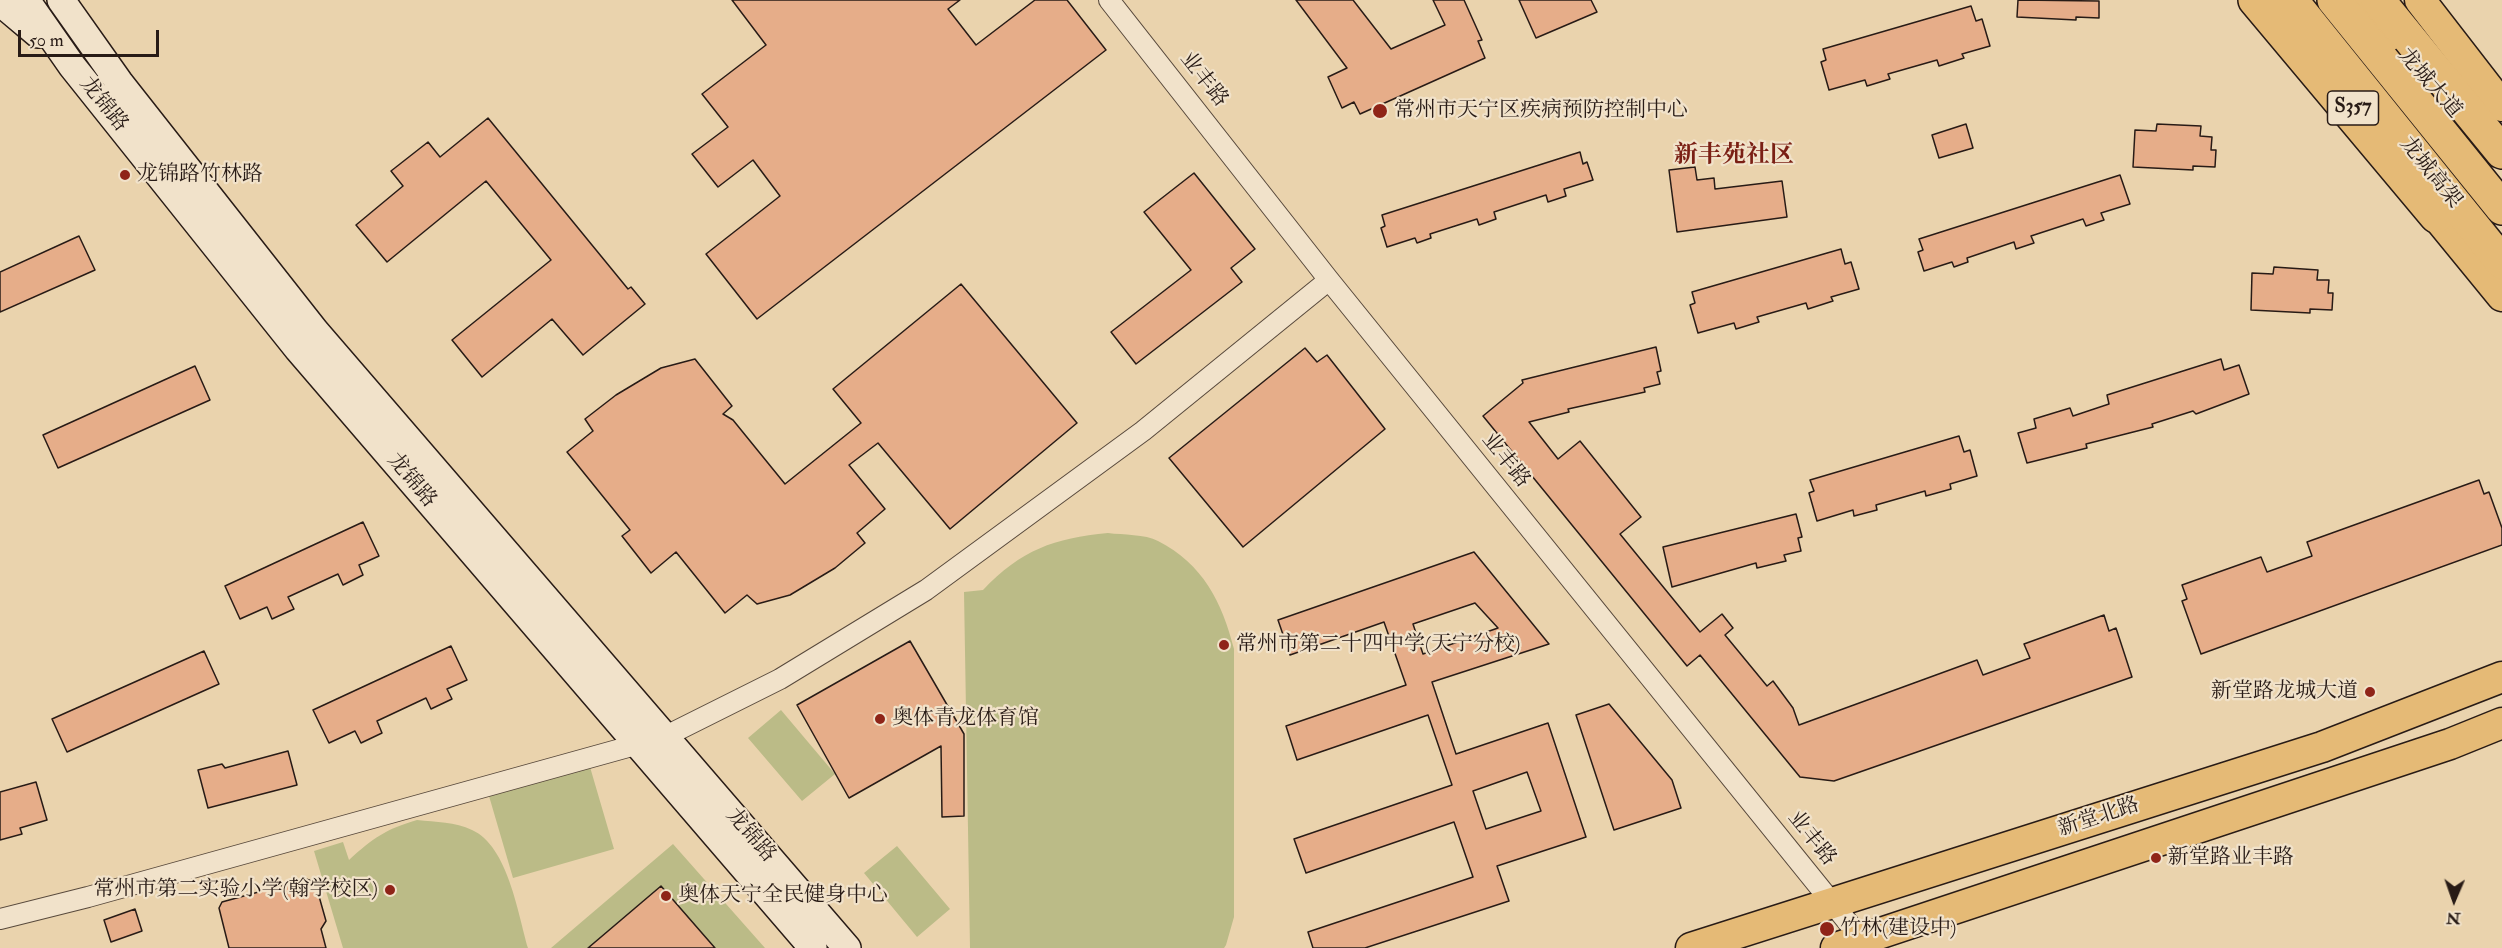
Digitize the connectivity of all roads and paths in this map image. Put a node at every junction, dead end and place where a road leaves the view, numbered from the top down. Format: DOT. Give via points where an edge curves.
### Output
graph roads {
  1 [pos="26,0"];
  2 [pos="61,0"];
  3 [pos="78,0"];
  4 [pos="1109,0"];
  5 [pos="2238,0"];
  6 [pos="2255,0"];
  7 [pos="2270,0"];
  8 [pos="2291,0"];
  9 [pos="2334,0"];
  10 [pos="2359,0"];
  11 [pos="2378,0"];
  12 [pos="2420,0"];
  13 [pos="0,2"];
  14 [pos="72,66"];
  15 [pos="119,82"];
  16 [pos="2502,106"];
  17 [pos="2502,152"];
  18 [pos="2502,167"];
  19 [pos="2502,208"];
  20 [pos="2436,216"];
  21 [pos="2502,262"];
  22 [pos="1329,280"];
  23 [pos="2502,296"];
  24 [pos="2502,677"];
  25 [pos="2502,723"];
  26 [pos="2502,733"];
  27 [pos="664,737"];
  28 [pos="634,743"];
  29 [pos="2450,744"];
  30 [pos="1832,903"];
  31 [pos="0,919"];
  32 [pos="1856,945"];
  33 [pos="813,948"];
  34 [pos="848,948"];
  35 [pos="1691,948"];
  1 -- 14 [label="main road, 龙锦路"];
  2 -- 15 [label="main road, 龙锦路"];
  3 -- 15 [label="main road"];
  4 -- 22 [label="street, 业丰路"];
  5 -- 20 [label="main road" via="2348,135"];
  6 -- 20 [label="highway"];
  7 -- 20 [label="main road, S357"];
  8 -- 21 [label="highway, 龙城高架"];
  9 -- 19 [label="highway, 龙城高架"];
  10 -- 18 [label="main road, 龙城大道"];
  11 -- 17 [label="highway"];
  12 -- 16 [label="main road"];
  13 -- 14 [label="main road"];
  14 -- 28 [label="main road, 龙锦路" via="298,349"];
  15 -- 27 [label="main road, 龙锦路" via="315,331"];
  20 -- 23 [label="main road, S357"];
  22 -- 27 [label="street" via="1143,431 926,590 780,679"];
  22 -- 30 [label="street, 业丰路"];
  24 -- 30 [label="main road, 新堂北路" via="2322,747"];
  25 -- 29 [label="main road, 新堂北路"];
  26 -- 29 [label="main road"];
  27 -- 28 [label="street"];
  27 -- 34 [label="main road, 龙锦路"];
  28 -- 31 [label="street"];
  28 -- 33 [label="main road, 龙锦路"];
  29 -- 32 [label="main road, 新堂北路"];
  30 -- 32 [label="street, 业丰路"];
  30 -- 35 [label="main road, 新堂北路"];
}
